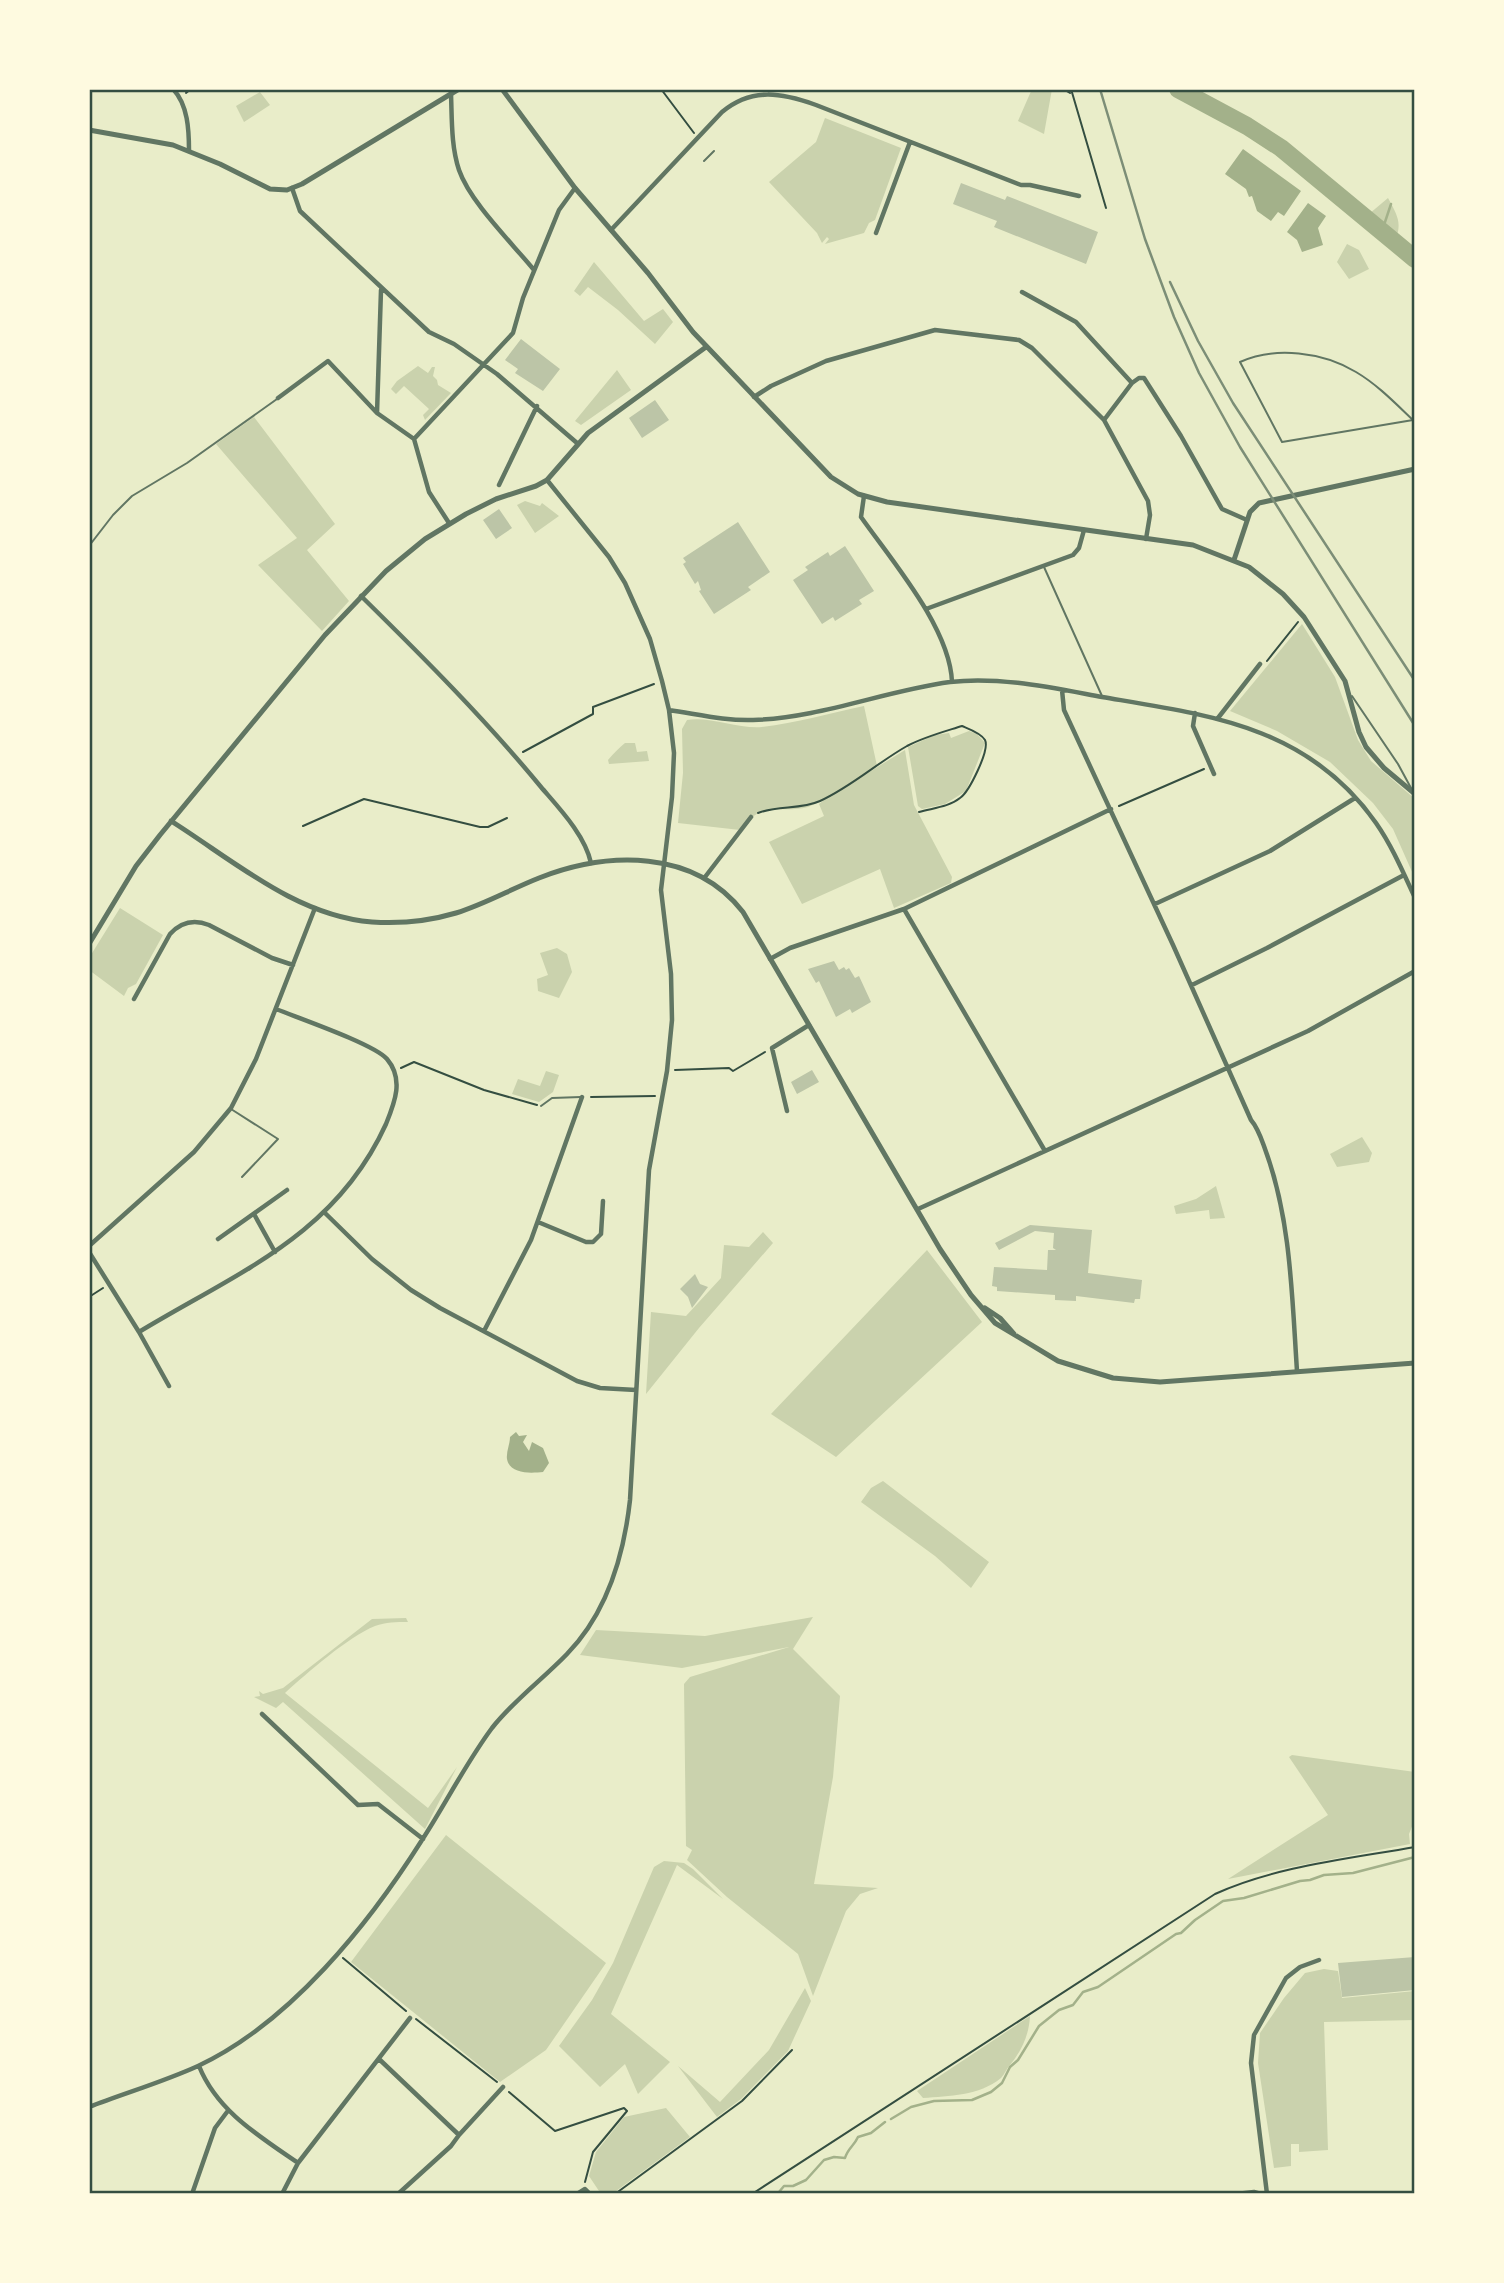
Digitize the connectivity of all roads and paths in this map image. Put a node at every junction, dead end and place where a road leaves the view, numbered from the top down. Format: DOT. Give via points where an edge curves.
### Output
graph roads {
  1 [pos="173,89"];
  2 [pos="459,89"];
  3 [pos="484,89"];
  4 [pos="493,89"];
  5 [pos="502,89"];
  6 [pos="661,89"];
  7 [pos="1063,89"];
  8 [pos="1071,91"];
  9 [pos="451,94"];
  10 [pos="89,130"];
  11 [pos="698,137"];
  12 [pos="910,142"];
  13 [pos="189,150"];
  14 [pos="714,151"];
  15 [pos="704,161"];
  16 [pos="292,188"];
  17 [pos="575,188"];
  18 [pos="1079,196"];
  19 [pos="1106,208"];
  20 [pos="611,230"];
  21 [pos="876,233"];
  22 [pos="534,270"];
  23 [pos="382,289"];
  24 [pos="1022,292"];
  25 [pos="706,347"];
  26 [pos="485,365"];
  27 [pos="1132,383"];
  28 [pos="754,397"];
  29 [pos="278,398"];
  30 [pos="537,406"];
  31 [pos="377,414"];
  32 [pos="1104,420"];
  33 [pos="1414,421"];
  34 [pos="414,439"];
  35 [pos="577,443"];
  36 [pos="1415,469"];
  37 [pos="547,480"];
  38 [pos="499,485"];
  39 [pos="864,496"];
  40 [pos="1247,520"];
  41 [pos="449,523"];
  42 [pos="1084,530"];
  43 [pos="1146,539"];
  44 [pos="89,546"];
  45 [pos="1234,560"];
  46 [pos="1043,566"];
  47 [pos="361,595"];
  48 [pos="926,609"];
  49 [pos="1298,622"];
  50 [pos="1263,663"];
  51 [pos="662,681"];
  52 [pos="952,682"];
  53 [pos="1062,690"];
  54 [pos="1349,693"];
  55 [pos="1102,697"];
  56 [pos="669,710"];
  57 [pos="1195,713"];
  58 [pos="1218,718"];
  59 [pos="515,756"];
  60 [pos="1211,766"];
  61 [pos="1214,774"];
  62 [pos="1414,793"];
  63 [pos="1355,797"];
  64 [pos="1111,809"];
  65 [pos="919,812"];
  66 [pos="751,817"];
  67 [pos="507,818"];
  68 [pos="171,821"];
  69 [pos="303,826"];
  70 [pos="591,863"];
  71 [pos="663,863"];
  72 [pos="1404,875"];
  73 [pos="705,877"];
  74 [pos="1415,898"];
  75 [pos="1155,904"];
  76 [pos="315,908"];
  77 [pos="904,909"];
  78 [pos="89,944"];
  79 [pos="770,958"];
  80 [pos="293,965"];
  81 [pos="1415,971"];
  82 [pos="1192,985"];
  83 [pos="134,999"];
  84 [pos="275,1009"];
  85 [pos="809,1025"];
  86 [pos="772,1048"];
  87 [pos="1228,1067"];
  88 [pos="401,1068"];
  89 [pos="674,1070"];
  90 [pos="656,1096"];
  91 [pos="582,1097"];
  92 [pos="541,1107"];
  93 [pos="231,1108"];
  94 [pos="787,1111"];
  95 [pos="1045,1152"];
  96 [pos="242,1177"];
  97 [pos="287,1190"];
  98 [pos="603,1201"];
  99 [pos="918,1209"];
  100 [pos="325,1213"];
  101 [pos="254,1214"];
  102 [pos="538,1222"];
  103 [pos="218,1239"];
  104 [pos="89,1246"];
  105 [pos="89,1252"];
  106 [pos="275,1252"];
  107 [pos="106,1286"];
  108 [pos="89,1297"];
  109 [pos="484,1331"];
  110 [pos="139,1332"];
  111 [pos="1415,1363"];
  112 [pos="1297,1371"];
  113 [pos="169,1387"];
  114 [pos="636,1390"];
  115 [pos="262,1714"];
  116 [pos="423,1839"];
  117 [pos="1415,1847"];
  118 [pos="337,1953"];
  119 [pos="1319,1960"];
  120 [pos="410,2018"];
  121 [pos="792,2050"];
  122 [pos="379,2059"];
  123 [pos="198,2066"];
  124 [pos="503,2087"];
  125 [pos="89,2107"];
  126 [pos="227,2111"];
  127 [pos="459,2135"];
  128 [pos="298,2163"];
  129 [pos="585,2189"];
  130 [pos="192,2194"];
  131 [pos="282,2194"];
  132 [pos="398,2194"];
  133 [pos="577,2194"];
  134 [pos="590,2194"];
  135 [pos="615,2194"];
  136 [pos="752,2194"];
  137 [pos="1236,2194"];
  138 [pos="1261,2194"];
  139 [pos="1267,2194"];
  1 -- 13 [label="street" via="184,108"];
  2 -- 9 [label="street"];
  3 -- 4 [label="street"];
  5 -- 17 [label="street"];
  6 -- 11 [label="path"];
  7 -- 8 [label="path"];
  8 -- 19 [label="path"];
  9 -- 16 [label="street"];
  9 -- 22 [label="street" via="455,154 463,179"];
  10 -- 13 [label="street"];
  11 -- 12 [label="street" via="734,103 771,93 791,96"];
  11 -- 20 [label="street"];
  12 -- 18 [label="street" via="1021,185"];
  12 -- 21 [label="street"];
  13 -- 16 [label="street" via="270,189"];
  14 -- 15 [label="lane"];
  16 -- 23 [label="street" via="300,211"];
  17 -- 20 [label="street"];
  17 -- 22 [label="street" via="559,210"];
  20 -- 25 [label="street"];
  22 -- 26 [label="street" via="513,333"];
  23 -- 26 [label="street" via="429,332"];
  23 -- 31 [label="street"];
  24 -- 27 [label="street" via="1076,322"];
  25 -- 28 [label="street"];
  25 -- 35 [label="street"];
  26 -- 30 [label="street"];
  26 -- 34 [label="street"];
  27 -- 32 [label="street"];
  27 -- 40 [label="street" via="1144,378 1222,509"];
  28 -- 32 [label="street" via="826,361 935,330 1026,343"];
  28 -- 39 [label="street" via="822,469"];
  29 -- 31 [label="street" via="328,360"];
  29 -- 44 [label="lane" via="132,496"];
  30 -- 35 [label="street"];
  30 -- 38 [label="street"];
  31 -- 34 [label="street"];
  32 -- 43 [label="street" via="1148,501"];
  33 -- 33 [label="lane" via="1350,368 1322,358 1287,352 1240,362 1282,442"];
  34 -- 41 [label="street" via="429,492"];
  35 -- 37 [label="street"];
  36 -- 40 [label="street" via="1268,500 1254,507"];
  37 -- 41 [label="street"];
  37 -- 51 [label="street" via="619,571 650,639"];
  39 -- 42 [label="street" via="914,508"];
  39 -- 48 [label="street" via="861,517"];
  40 -- 45 [label="street"];
  41 -- 47 [label="street"];
  42 -- 43 [label="street"];
  42 -- 46 [label="street" via="1075,553"];
  43 -- 45 [label="street" via="1193,545"];
  45 -- 54 [label="street" via="1264,577 1304,617"];
  46 -- 48 [label="street"];
  46 -- 55 [label="lane"];
  47 -- 59 [label="street"];
  47 -- 68 [label="street"];
  48 -- 52 [label="street" via="951,666"];
  49 -- 50 [label="path"];
  50 -- 58 [label="street"];
  51 -- 56 [label="street"];
  51 -- 59 [label="path" via="593,707 593,714"];
  52 -- 53 [label="street" via="980,680"];
  52 -- 56 [label="street" via="757,720"];
  53 -- 55 [label="street"];
  53 -- 64 [label="street" via="1064,710"];
  54 -- 62 [label="lane"];
  54 -- 62 [label="street" via="1366,747"];
  55 -- 57 [label="street"];
  56 -- 71 [label="street" via="674,753"];
  57 -- 58 [label="street"];
  57 -- 60 [label="street" via="1194,726"];
  58 -- 63 [label="street" via="1286,743"];
  59 -- 70 [label="street" via="573,829"];
  60 -- 61 [label="street"];
  60 -- 64 [label="path"];
  63 -- 72 [label="street" via="1386,837"];
  63 -- 75 [label="street" via="1270,851"];
  64 -- 75 [label="street"];
  64 -- 77 [label="street"];
  65 -- 66 [label="path" via="963,797 984,753 984,738 962,726 934,734 825,799 807,807 759,811"];
  66 -- 73 [label="street"];
  67 -- 69 [label="path" via="480,827 364,799"];
  68 -- 76 [label="street" via="278,890"];
  68 -- 78 [label="street" via="136,866"];
  70 -- 71 [label="street"];
  70 -- 76 [label="street" via="427,920 372,922"];
  71 -- 73 [label="street"];
  71 -- 114 [label="street" via="661,890 672,1020 649,1170"];
  72 -- 74 [label="street"];
  72 -- 82 [label="street"];
  73 -- 79 [label="street" via="737,904"];
  75 -- 82 [label="street"];
  76 -- 80 [label="street"];
  77 -- 79 [label="street"];
  77 -- 95 [label="street"];
  79 -- 85 [label="street"];
  80 -- 83 [label="street" via="205,923 187,922 170,934"];
  80 -- 84 [label="street"];
  81 -- 87 [label="street" via="1308,1031"];
  82 -- 87 [label="street"];
  84 -- 93 [label="street"];
  84 -- 100 [label="street" via="375,1049 395,1075 396,1097 381,1134"];
  85 -- 86 [label="street"];
  85 -- 99 [label="street"];
  86 -- 89 [label="path" via="733,1070"];
  86 -- 94 [label="street"];
  87 -- 95 [label="street"];
  87 -- 112 [label="street" via="1256,1125 1273,1178 1289,1257"];
  88 -- 92 [label="path" via="414,1062"];
  90 -- 91 [label="path"];
  91 -- 92 [label="lane" via="552,1098"];
  91 -- 102 [label="street"];
  93 -- 96 [label="lane" via="278,1139"];
  93 -- 104 [label="street" via="194,1152"];
  95 -- 99 [label="street"];
  97 -- 101 [label="street"];
  98 -- 102 [label="street" via="601,1234 593,1242"];
  99 -- 112 [label="street" via="958,1278 984,1308 1016,1336 1058,1361 1113,1378 1160,1382"];
  100 -- 106 [label="street"];
  100 -- 109 [label="street" via="411,1290"];
  101 -- 103 [label="street"];
  101 -- 106 [label="street"];
  102 -- 109 [label="street"];
  105 -- 110 [label="street"];
  106 -- 110 [label="street"];
  107 -- 108 [label="path"];
  109 -- 114 [label="street" via="584,1384"];
  110 -- 113 [label="street"];
  111 -- 112 [label="street"];
  114 -- 116 [label="street" via="626,1531 608,1589 569,1652 493,1727"];
  115 -- 116 [label="street" via="358,1805 378,1804"];
  116 -- 118 [label="street"];
  117 -- 136 [label="path" via="1268,1875 1214,1894"];
  118 -- 123 [label="street" via="277,2014"];
  118 -- 124 [label="path"];
  119 -- 139 [label="street" via="1286,1978 1254,2035 1251,2063"];
  120 -- 122 [label="street"];
  121 -- 135 [label="path" via="742,2101"];
  122 -- 127 [label="street"];
  122 -- 128 [label="street"];
  123 -- 125 [label="street"];
  123 -- 126 [label="street"];
  124 -- 127 [label="street"];
  124 -- 129 [label="path" via="555,2131 624,2108 627,2111 593,2152"];
  126 -- 128 [label="street"];
  126 -- 130 [label="street" via="215,2128"];
  127 -- 132 [label="street"];
  128 -- 131 [label="street"];
  129 -- 133 [label="street"];
  129 -- 134 [label="street"];
  137 -- 138 [label="street"];
}
